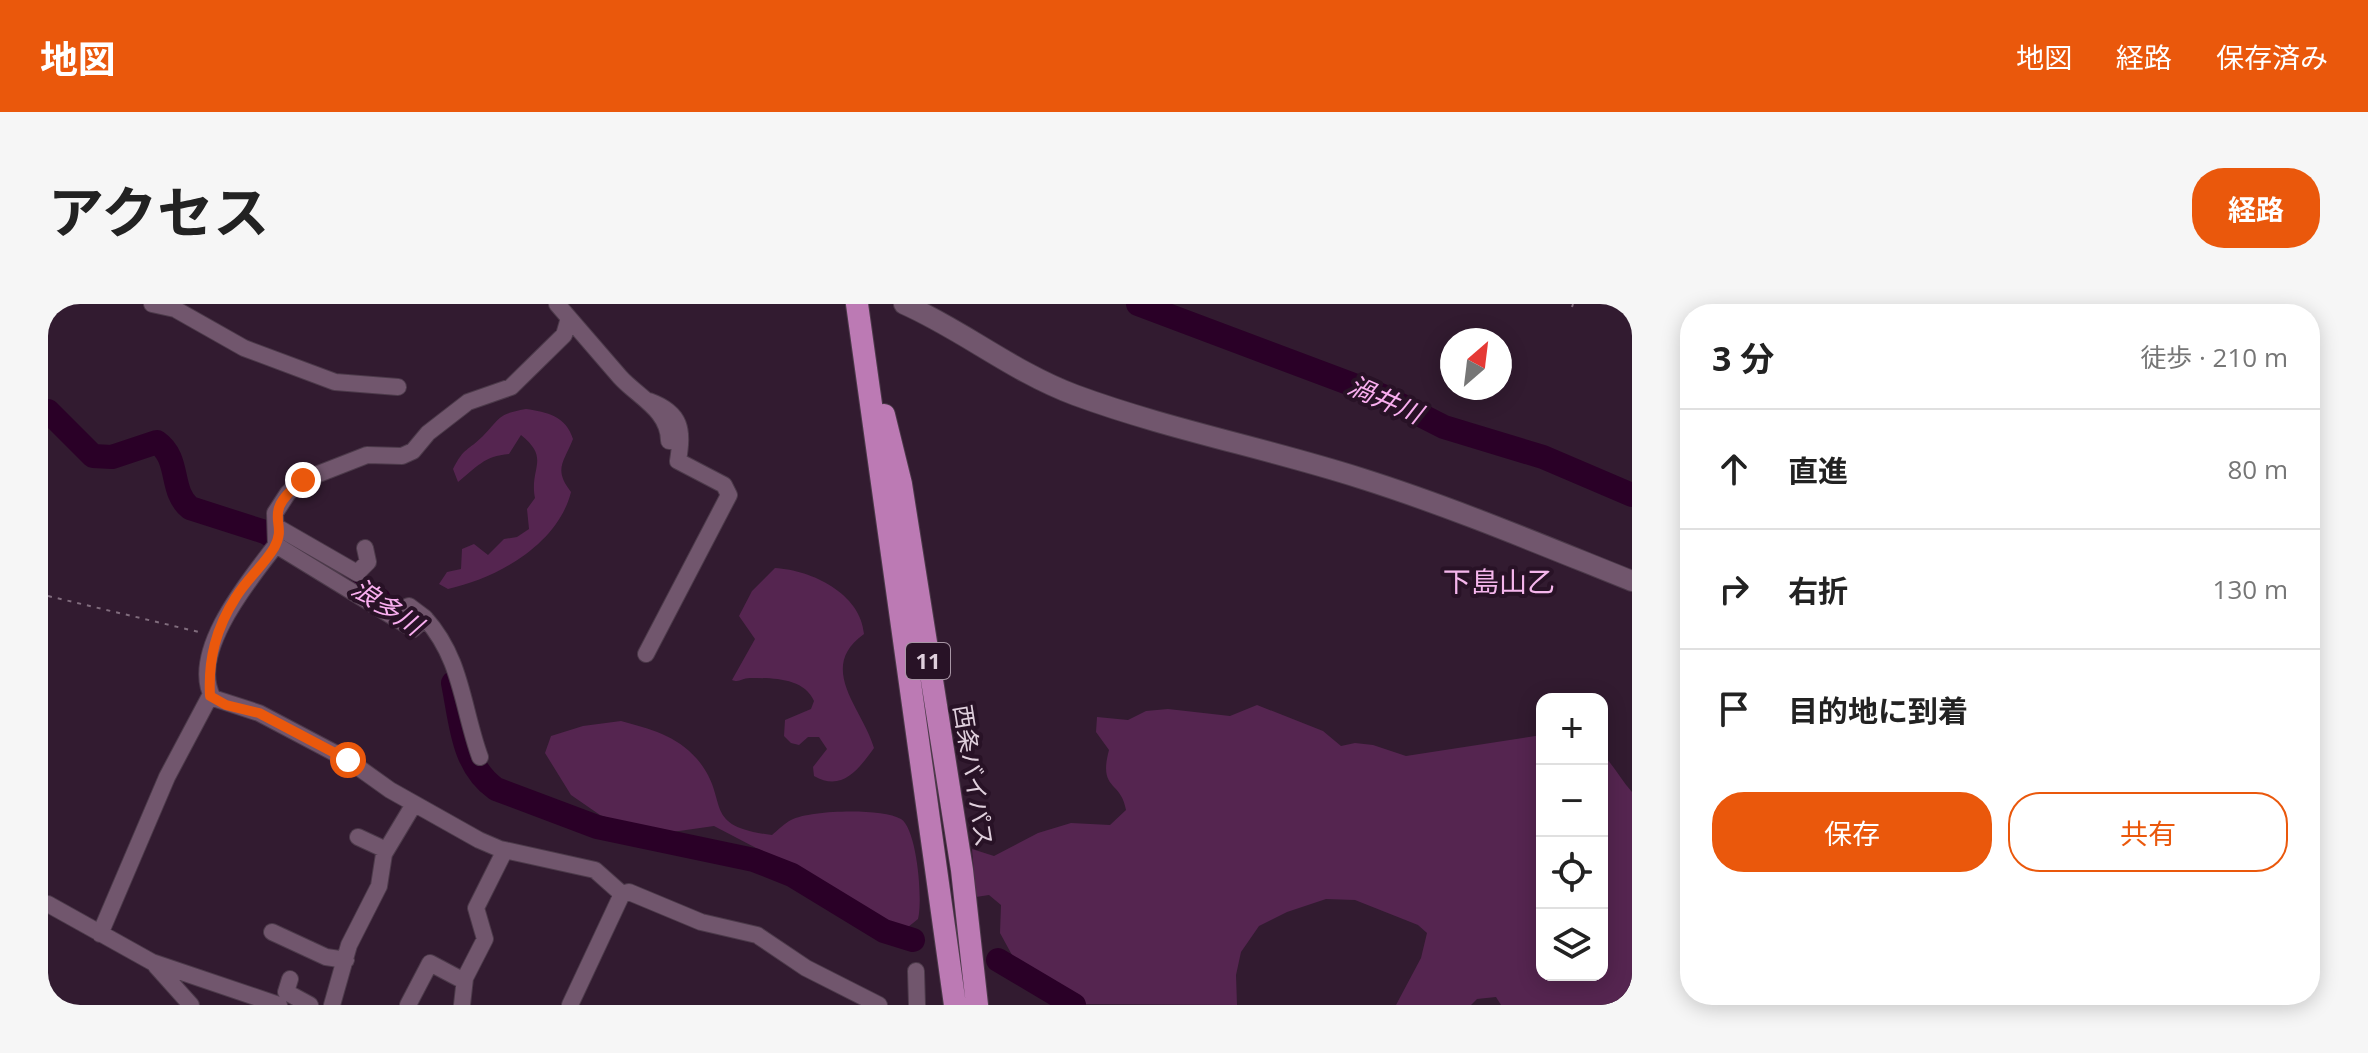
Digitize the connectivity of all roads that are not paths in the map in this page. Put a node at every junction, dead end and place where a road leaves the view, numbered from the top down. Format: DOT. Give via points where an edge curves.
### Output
graph roads {
  1 [pos="152,304"];
  2 [pos="557,304"];
  3 [pos="904,304"];
  4 [pos="176,306"];
  5 [pos="859,313"];
  6 [pos="569,318"];
  7 [pos="398,387"];
  8 [pos="649,401"];
  9 [pos="669,441"];
  10 [pos="276,536"];
  11 [pos="365,548"];
  12 [pos="1632,581"];
  13 [pos="646,654"];
  14 [pos="210,696"];
  15 [pos="480,757"];
  16 [pos="414,804"];
  17 [pos="358,837"];
  18 [pos="386,850"];
  19 [pos="505,850"];
  20 [pos="622,894"];
  21 [pos="48,904"];
  22 [pos="272,932"];
  23 [pos="100,934"];
  24 [pos="346,960"];
  25 [pos="152,962"];
  26 [pos="916,971"];
  27 [pos="290,979"];
  28 [pos="464,981"];
  29 [pos="191,1005"];
  30 [pos="279,1005"];
  31 [pos="310,1005"];
  32 [pos="332,1005"];
  33 [pos="408,1005"];
  34 [pos="462,1005"];
  35 [pos="570,1005"];
  36 [pos="879,1005"];
  37 [pos="917,1005"];
  38 [pos="955,1005"];
  39 [pos="977,1005"];
  1 -- 4 [label="street"];
  2 -- 6 [label="street"];
  3 -- 12 [label="street" via="1074,395 1386,487"];
  4 -- 7 [label="street" via="244,348 335,382"];
  5 -- 38 [label="highway, 西条バイパス / 11"];
  5 -- 39 [label="highway, 西条バイパス / 11" via="901,484 962,870"];
  6 -- 8 [label="street" via="619,376"];
  6 -- 10 [label="street" via="564,335 521,379 505,391 468,402 413,451 402,456 367,455 303,480 275,513"];
  8 -- 9 [label="street" via="666,423"];
  8 -- 13 [label="street" via="674,413 680,424 678,461 724,485 729,495"];
  10 -- 11 [label="street" via="357,573 368,562"];
  10 -- 14 [label="street" via="216,636"];
  10 -- 15 [label="street" via="395,612 421,622 445,642"];
  14 -- 16 [label="street" via="259,713 335,753"];
  14 -- 23 [label="street" via="167,777"];
  16 -- 18 [label="street"];
  16 -- 19 [label="street"];
  17 -- 18 [label="street"];
  18 -- 24 [label="street" via="379,886"];
  19 -- 20 [label="street" via="595,870"];
  19 -- 28 [label="street" via="476,908 485,939"];
  20 -- 35 [label="street"];
  20 -- 36 [label="street" via="629,892 713,926 757,935 806,968"];
  21 -- 23 [label="street"];
  22 -- 24 [label="street" via="326,957"];
  23 -- 25 [label="street"];
  24 -- 32 [label="street"];
  25 -- 29 [label="street"];
  25 -- 30 [label="street"];
  26 -- 37 [label="street"];
  27 -- 31 [label="street" via="286,992"];
  28 -- 33 [label="street" via="430,963"];
  28 -- 34 [label="street"];
}
